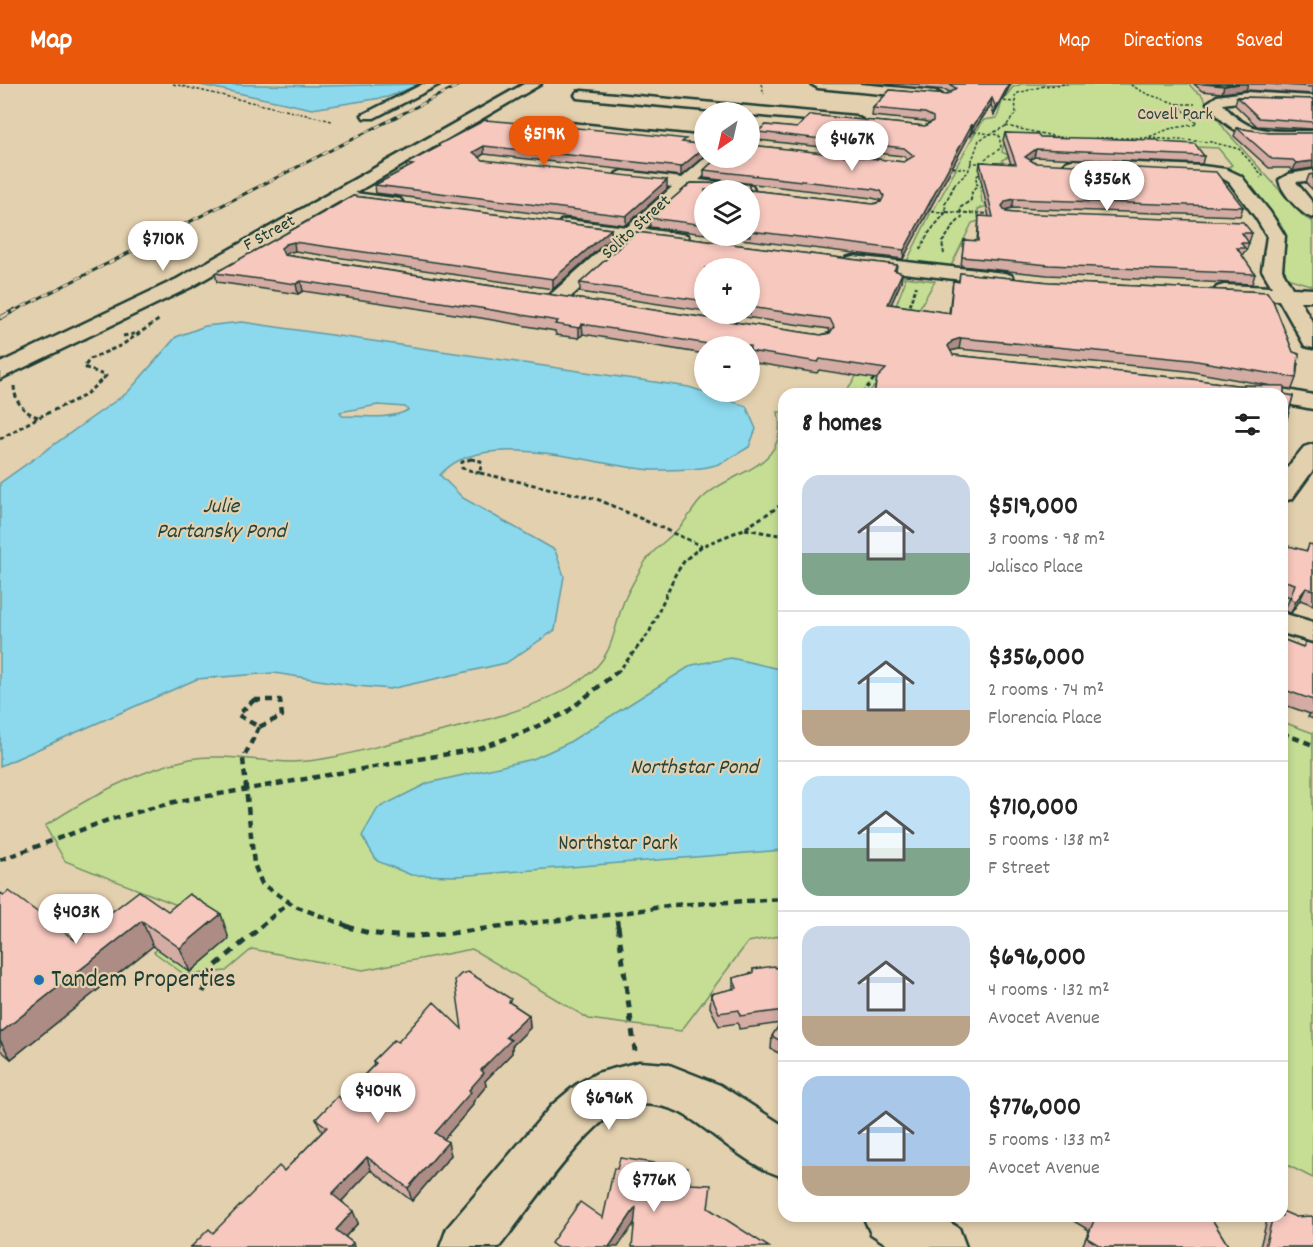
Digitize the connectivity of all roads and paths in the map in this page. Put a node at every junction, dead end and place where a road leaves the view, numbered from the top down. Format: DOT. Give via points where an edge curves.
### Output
graph roads {
  1 [pos="173,84"];
  2 [pos="422,84"];
  3 [pos="433,84"];
  4 [pos="534,84"];
  5 [pos="818,84"];
  6 [pos="1067,84"];
  7 [pos="1129,84"];
  8 [pos="582,95"];
  9 [pos="376,96"];
  10 [pos="946,96"];
  11 [pos="1313,100"];
  12 [pos="1016,102"];
  13 [pos="763,111"];
  14 [pos="760,114"];
  15 [pos="369,115"];
  16 [pos="332,121"];
  17 [pos="866,121"];
  18 [pos="541,124"];
  19 [pos="1006,126"];
  20 [pos="968,131"];
  21 [pos="991,133"];
  22 [pos="1313,135"];
  23 [pos="1070,138"];
  24 [pos="1088,139"];
  25 [pos="694,141"];
  26 [pos="970,163"];
  27 [pos="985,163"];
  28 [pos="994,164"];
  29 [pos="1056,165"];
  30 [pos="947,167"];
  31 [pos="703,168"];
  32 [pos="968,169"];
  33 [pos="603,174"];
  34 [pos="1313,175"];
  35 [pos="686,183"];
  36 [pos="694,184"];
  37 [pos="339,196"];
  38 [pos="409,205"];
  39 [pos="1307,208"];
  40 [pos="924,211"];
  41 [pos="945,212"];
  42 [pos="961,213"];
  43 [pos="1001,214"];
  44 [pos="550,223"];
  45 [pos="1247,224"];
  46 [pos="1270,225"];
  47 [pos="633,233"];
  48 [pos="694,242"];
  49 [pos="917,255"];
  50 [pos="941,258"];
  51 [pos="833,260"];
  52 [pos="914,277"];
  53 [pos="1025,281"];
  54 [pos="1210,290"];
  55 [pos="1286,294"];
  56 [pos="535,295"];
  57 [pos="1313,295"];
  58 [pos="558,298"];
  59 [pos="581,302"];
  60 [pos="906,317"];
  61 [pos="142,332"];
  62 [pos="1313,341"];
  63 [pos="877,375"];
  64 [pos="7,379"];
  65 [pos="867,388"];
  66 [pos="1288,397"];
  67 [pos="1313,402"];
  68 [pos="38,417"];
  69 [pos="0,439"];
  70 [pos="1310,460"];
  71 [pos="480,473"];
  72 [pos="1288,486"];
  73 [pos="778,506"];
  74 [pos="744,529"];
  75 [pos="778,535"];
  76 [pos="702,546"];
  77 [pos="1288,624"];
  78 [pos="1313,632"];
  79 [pos="259,727"];
  80 [pos="1288,735"];
  81 [pos="1313,745"];
  82 [pos="247,790"];
  83 [pos="0,860"];
  84 [pos="778,899"];
  85 [pos="288,903"];
  86 [pos="616,914"];
  87 [pos="203,992"];
  88 [pos="639,1083"];
  89 [pos="778,1150"];
  90 [pos="899,1222"];
  91 [pos="466,1247"];
  92 [pos="940,1247"];
  1 -- 16 [label="path"];
  2 -- 9 [label="street"];
  3 -- 15 [label="street"];
  4 -- 37 [label="street, F Street"];
  5 -- 10 [label="street"];
  6 -- 12 [label="path" via="1022,91 1015,96"];
  7 -- 24 [label="path" via="1178,104 1197,124 1146,138"];
  8 -- 13 [label="street"];
  10 -- 12 [label="path"];
  11 -- 22 [label="street" via="1236,98 1214,103 1232,124 1252,131"];
  12 -- 19 [label="path" via="1018,110"];
  13 -- 14 [label="street"];
  13 -- 17 [label="street"];
  18 -- 25 [label="street"];
  19 -- 21 [label="path"];
  19 -- 23 [label="path"];
  20 -- 21 [label="path"];
  21 -- 26 [label="path" via="979,140"];
  21 -- 27 [label="path" via="1000,136 1001,148"];
  26 -- 27 [label="path"];
  26 -- 32 [label="path"];
  27 -- 28 [label="path"];
  27 -- 42 [label="path" via="976,177 978,183 971,200 960,208"];
  29 -- 46 [label="street" via="1226,174 1235,179"];
  30 -- 32 [label="path"];
  31 -- 35 [label="street, Solito Street"];
  32 -- 41 [label="path" via="956,182"];
  33 -- 35 [label="street"];
  34 -- 39 [label="street" via="1287,180"];
  35 -- 36 [label="street"];
  35 -- 47 [label="street, Solito Street"];
  37 -- 38 [label="street"];
  37 -- 64 [label="street, F Street"];
  40 -- 41 [label="path"];
  41 -- 42 [label="path"];
  41 -- 49 [label="path"];
  42 -- 43 [label="path"];
  42 -- 50 [label="path" via="962,218 950,227 942,242"];
  44 -- 47 [label="street"];
  45 -- 46 [label="street"];
  46 -- 55 [label="street" via="1276,236 1272,270"];
  47 -- 48 [label="street"];
  47 -- 58 [label="street, Solito Street"];
  51 -- 53 [label="street"];
  52 -- 60 [label="path" via="916,286"];
  54 -- 55 [label="street"];
  55 -- 57 [label="street"];
  55 -- 62 [label="street"];
  56 -- 58 [label="street"];
  58 -- 59 [label="street"];
  61 -- 68 [label="path" via="90,359 84,367 106,376 92,390"];
  63 -- 65 [label="path"];
  64 -- 68 [label="path" via="17,402 31,416"];
  66 -- 67 [label="street"];
  68 -- 69 [label="path"];
  70 -- 72 [label="street"];
  71 -- 71 [label="path" via="462,468 462,462 481,461"];
  71 -- 76 [label="path" via="597,499"];
  73 -- 74 [label="path"];
  74 -- 75 [label="path"];
  74 -- 76 [label="path"];
  76 -- 82 [label="path" via="675,575 650,633 635,653 604,685 567,712 476,749"];
  77 -- 78 [label="street"];
  79 -- 79 [label="path" via="282,716 280,700 254,700 238,715"];
  79 -- 82 [label="path" via="243,759"];
  80 -- 81 [label="path"];
  82 -- 83 [label="path" via="174,802 108,820"];
  82 -- 85 [label="path" via="254,864 262,884"];
  84 -- 86 [label="path" via="674,905"];
  85 -- 86 [label="path" via="357,930 382,935 413,936"];
  85 -- 87 [label="path" via="213,968"];
  86 -- 88 [label="path"];
  88 -- 89 [label="street" via="667,1085 703,1100"];
  88 -- 91 [label="street" via="614,1088 569,1121"];
  90 -- 92 [label="street"];
}
